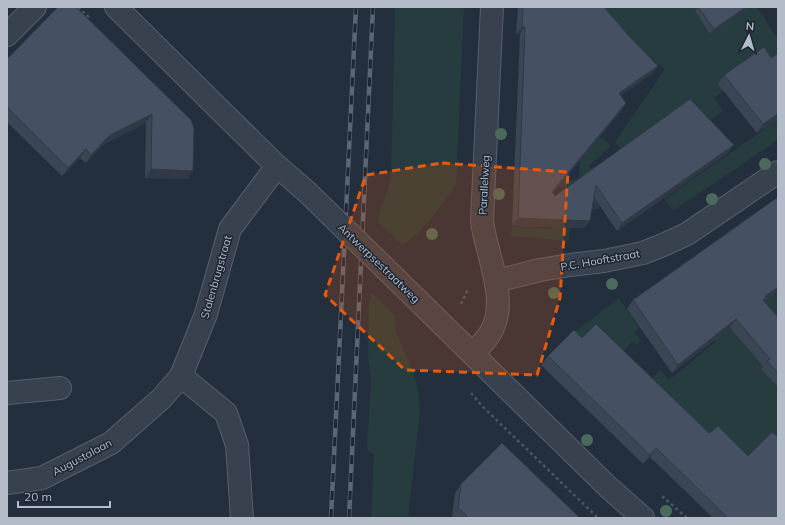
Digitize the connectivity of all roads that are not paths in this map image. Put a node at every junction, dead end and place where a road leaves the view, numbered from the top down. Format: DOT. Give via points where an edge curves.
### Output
graph roads {
  1 [pos="35,7"];
  2 [pos="116,7"];
  3 [pos="492,7"];
  4 [pos="7,35"];
  5 [pos="277,166"];
  6 [pos="778,172"];
  7 [pos="496,281"];
  8 [pos="473,354"];
  9 [pos="181,376"];
  10 [pos="60,388"];
  11 [pos="7,393"];
  12 [pos="7,483"];
  13 [pos="242,518"];
  14 [pos="643,518"];
  1 -- 4 [label="street"];
  2 -- 5 [label="street, Antwerpsestraatweg"];
  3 -- 7 [label="street, Parallelweg" via="482,221"];
  5 -- 8 [label="street, Antwerpsestraatweg, bridge" via="307,192"];
  5 -- 9 [label="street, Stalenbrugstraat" via="230,229 206,314"];
  6 -- 7 [label="street, P.C. Hooftstraat" via="687,234 643,253 540,270"];
  7 -- 8 [label="street, Parallelweg" via="497,313 494,326"];
  8 -- 14 [label="street, Antwerpsestraatweg"];
  9 -- 12 [label="street, Augustalaan" via="161,399 111,443 42,478"];
  9 -- 13 [label="street" via="226,413 237,445"];
  10 -- 11 [label="street"];
}
